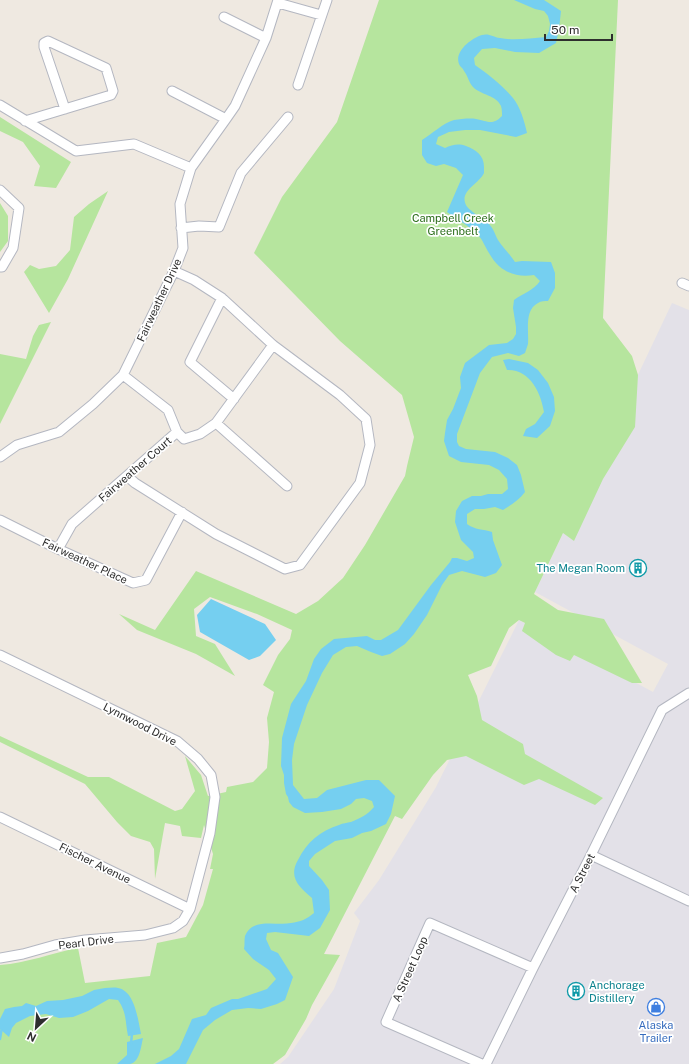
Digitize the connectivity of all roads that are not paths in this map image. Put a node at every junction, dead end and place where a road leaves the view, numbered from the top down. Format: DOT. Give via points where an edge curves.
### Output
graph roads {
  1 [pos="327,0"];
  2 [pos="278,1"];
  3 [pos="321,16"];
  4 [pos="224,17"];
  5 [pos="266,38"];
  6 [pos="298,85"];
  7 [pos="172,91"];
  8 [pos="0,106"];
  9 [pos="65,109"];
  10 [pos="288,117"];
  11 [pos="226,119"];
  12 [pos="25,121"];
  13 [pos="191,168"];
  14 [pos="0,190"];
  15 [pos="182,228"];
  16 [pos="0,267"];
  17 [pos="174,271"];
  18 [pos="222,298"];
  19 [pos="273,345"];
  20 [pos="123,376"];
  21 [pos="234,400"];
  22 [pos="216,423"];
  23 [pos="177,432"];
  24 [pos="0,458"];
  25 [pos="128,476"];
  26 [pos="287,486"];
  27 [pos="182,512"];
  28 [pos="0,520"];
  29 [pos="58,549"];
  30 [pos="0,654"];
  31 [pos="688,693"];
  32 [pos="0,817"];
  33 [pos="591,855"];
  34 [pos="689,900"];
  35 [pos="190,909"];
  36 [pos="173,928"];
  37 [pos="0,958"];
  38 [pos="533,968"];
  39 [pos="482,1064"];
  40 [pos="486,1064"];
  1 -- 3 [label="street"];
  2 -- 3 [label="street"];
  2 -- 5 [label="street, Fairweather Drive"];
  3 -- 6 [label="street"];
  4 -- 5 [label="street"];
  5 -- 11 [label="street, Fairweather Drive" via="236,106"];
  7 -- 11 [label="street"];
  8 -- 12 [label="street"];
  9 -- 9 [label="street" via="111,95 113,91 106,68 48,42 44,43"];
  9 -- 12 [label="street"];
  10 -- 15 [label="street" via="241,173 219,227"];
  11 -- 13 [label="street, Fairweather Drive"];
  12 -- 13 [label="street" via="76,151 134,144"];
  13 -- 15 [label="street, Fairweather Drive" via="180,204"];
  14 -- 16 [label="street" via="19,208 13,248"];
  15 -- 17 [label="street, Fairweather Drive" via="183,248"];
  17 -- 18 [label="street"];
  17 -- 20 [label="street, Fairweather Drive"];
  18 -- 19 [label="street"];
  18 -- 21 [label="street" via="190,362"];
  19 -- 21 [label="street"];
  19 -- 27 [label="street" via="340,395 366,419 370,445 360,483 300,566 285,568 216,534"];
  20 -- 23 [label="street, Fairweather Court" via="168,410"];
  20 -- 24 [label="street, Fairweather Drive" via="59,432 16,445"];
  21 -- 22 [label="street"];
  22 -- 23 [label="street" via="200,434 184,439"];
  22 -- 26 [label="street"];
  23 -- 25 [label="street, Fairweather Court"];
  25 -- 27 [label="street"];
  25 -- 29 [label="street, Fairweather Court" via="72,524"];
  27 -- 29 [label="street, Fairweather Place" via="146,580 133,583"];
  28 -- 29 [label="street, Fairweather Place"];
  30 -- 35 [label="street, Lynnwood Drive" via="177,741 198,759 211,775 215,797 210,833"];
  31 -- 33 [label="street, A Street" via="662,710"];
  32 -- 35 [label="street, Fischer Avenue"];
  33 -- 34 [label="street"];
  33 -- 38 [label="street, A Street"];
  35 -- 36 [label="street, Lynnwood Drive" via="183,921"];
  36 -- 37 [label="street, Pearl Drive" via="145,935 85,940"];
  38 -- 39 [label="street, A Street Loop" via="430,923 386,1022"];
  38 -- 40 [label="street, A Street"];
}
